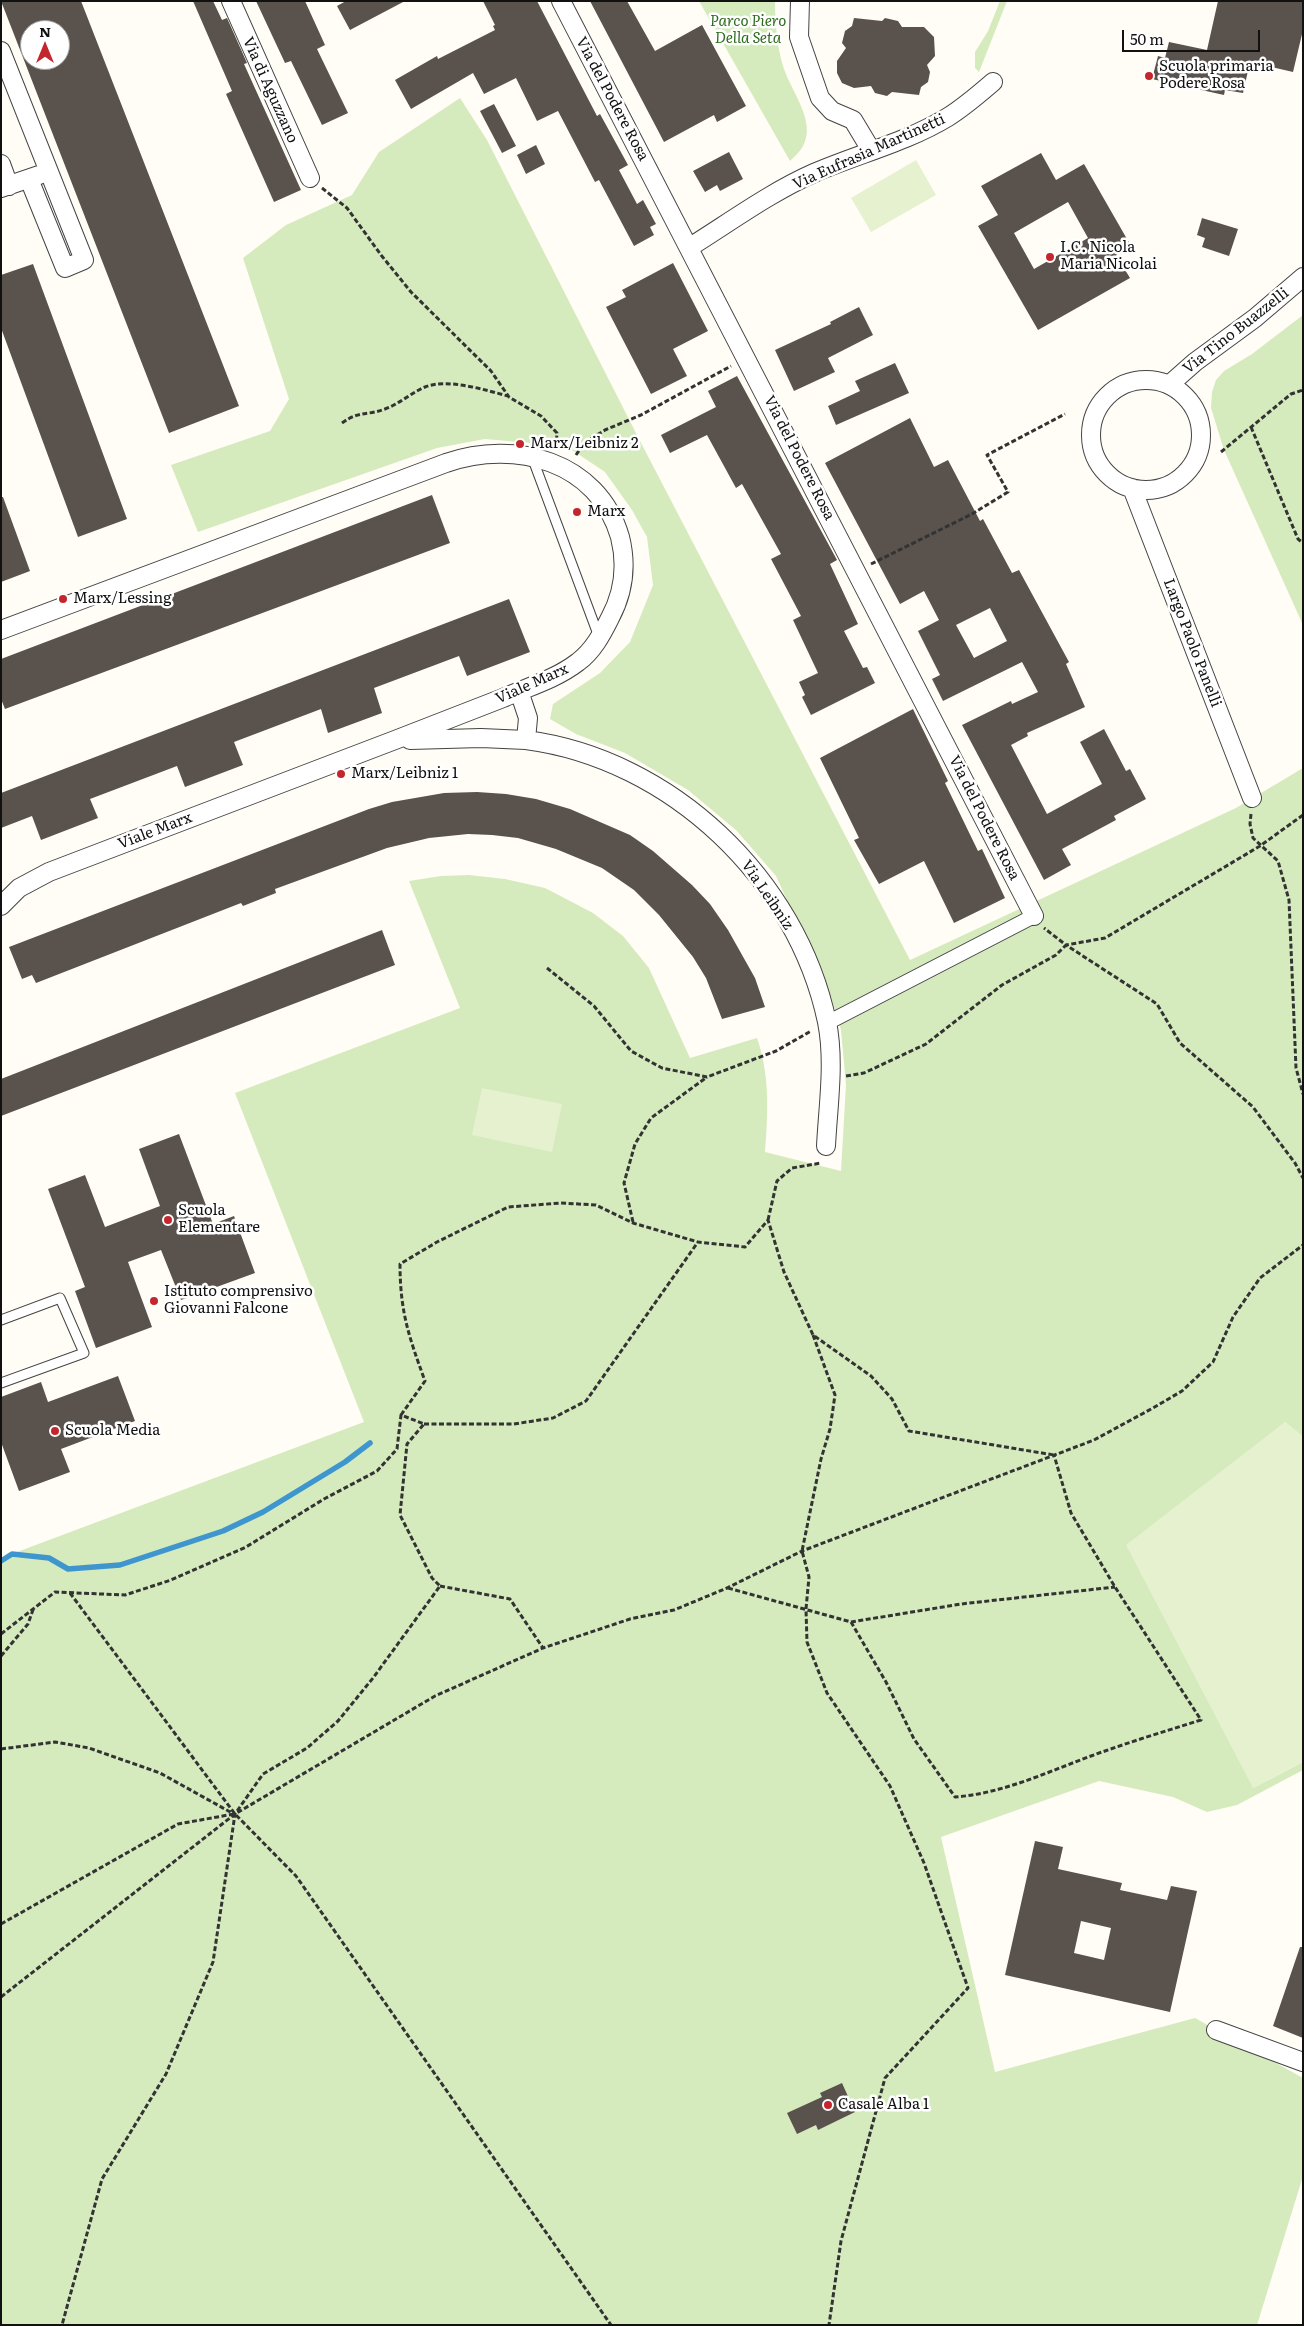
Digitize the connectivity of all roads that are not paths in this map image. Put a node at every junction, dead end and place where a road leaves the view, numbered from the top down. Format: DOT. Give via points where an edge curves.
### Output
graph roads {
  1 [pos="231,1"];
  2 [pos="561,1"];
  3 [pos="800,1"];
  4 [pos="1,51"];
  5 [pos="993,82"];
  6 [pos="871,150"];
  7 [pos="1,164"];
  8 [pos="48,172"];
  9 [pos="310,178"];
  10 [pos="29,179"];
  11 [pos="5,187"];
  12 [pos="690,247"];
  13 [pos="1303,277"];
  14 [pos="1169,385"];
  15 [pos="532,457"];
  16 [pos="1132,488"];
  17 [pos="1,630"];
  18 [pos="599,638"];
  19 [pos="519,691"];
  20 [pos="394,740"];
  21 [pos="526,740"];
  22 [pos="1252,798"];
  23 [pos="1,906"];
  24 [pos="1034,916"];
  25 [pos="827,1023"];
  26 [pos="826,1146"];
  27 [pos="1,1320"];
  28 [pos="1,1383"];
  29 [pos="1216,2030"];
  30 [pos="1303,2062"];
  1 -- 9 [label="street, Via di Aguzzano"];
  2 -- 12 [label="street, Via del Podere Rosa"];
  3 -- 6 [label="street" via="799,37 820,98 832,111 852,120"];
  4 -- 8 [label="street"];
  5 -- 6 [label="street, Via Eufrasia Martinetti" via="947,118"];
  6 -- 12 [label="street, Via Eufrasia Martinetti" via="812,174"];
  7 -- 11 [label="street"];
  8 -- 10 [label="street"];
  8 -- 10 [label="street" via="84,260 65,268"];
  10 -- 11 [label="street"];
  12 -- 24 [label="street, Via del Podere Rosa"];
  13 -- 14 [label="street, Via Tino Buazzelli"];
  14 -- 16 [label="street" via="1184,395 1195,409 1200,426 1200,445 1194,462 1182,476 1167,485 1150,490"];
  14 -- 16 [label="street" via="1151,380 1133,381 1116,388 1102,400 1094,416 1090,434 1097,460 1115,480"];
  15 -- 17 [label="street, Viale Marx" via="484,454 453,461"];
  15 -- 18 [label="lane"];
  15 -- 18 [label="street, Viale Marx" via="562,466 594,490 616,526 624,564 619,600"];
  16 -- 22 [label="street, Largo Paolo Panelli"];
  18 -- 19 [label="street, Viale Marx" via="573,666"];
  19 -- 20 [label="street, Viale Marx"];
  19 -- 21 [label="street" via="528,718"];
  20 -- 21 [label="street, Via Leibniz"];
  20 -- 23 [label="street, Viale Marx" via="48,872 19,888"];
  21 -- 25 [label="street, Via Leibniz" via="567,748 626,770 664,791 714,829 753,870 785,918 810,971"];
  24 -- 25 [label="street"];
  25 -- 26 [label="street, Via Leibniz" via="830,1078"];
  27 -- 28 [label="lane" via="60,1298 84,1353"];
  29 -- 30 [label="street"];
}
